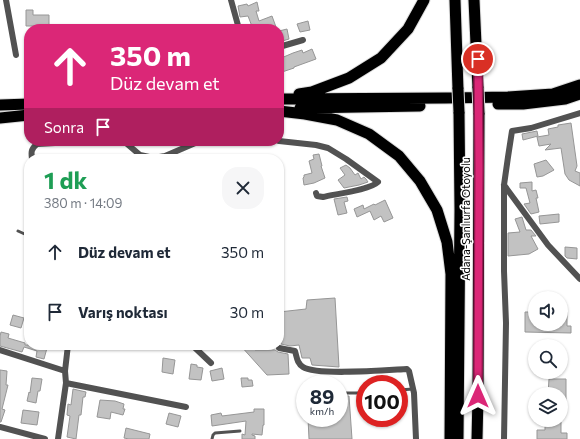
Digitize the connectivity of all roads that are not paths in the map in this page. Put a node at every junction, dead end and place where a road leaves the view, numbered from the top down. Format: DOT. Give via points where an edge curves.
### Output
graph roads {
  1 [pos="6,0"];
  2 [pos="230,0"];
  3 [pos="424,0"];
  4 [pos="455,0"];
  5 [pos="474,0"];
  6 [pos="478,0"];
  7 [pos="237,24"];
  8 [pos="303,40"];
  9 [pos="284,46"];
  10 [pos="16,55"];
  11 [pos="580,86"];
  12 [pos="478,88"];
  13 [pos="580,94"];
  14 [pos="284,97"];
  15 [pos="284,98"];
  16 [pos="24,104"];
  17 [pos="0,105"];
  18 [pos="284,110"];
  19 [pos="284,111"];
  20 [pos="580,113"];
  21 [pos="24,116"];
  22 [pos="0,118"];
  23 [pos="284,142"];
  24 [pos="130,146"];
  25 [pos="188,146"];
  26 [pos="139,154"];
  27 [pos="170,154"];
  28 [pos="504,185"];
  29 [pos="316,193"];
  30 [pos="18,231"];
  31 [pos="24,234"];
  32 [pos="580,278"];
  33 [pos="284,349"];
  34 [pos="0,350"];
  35 [pos="67,350"];
  36 [pos="197,350"];
  37 [pos="211,363"];
  38 [pos="65,371"];
  39 [pos="66,383"];
  40 [pos="413,388"];
  41 [pos="408,389"];
  42 [pos="186,407"];
  43 [pos="0,427"];
  44 [pos="240,431"];
  45 [pos="45,439"];
  46 [pos="58,439"];
  47 [pos="212,439"];
  48 [pos="416,439"];
  49 [pos="450,439"];
  50 [pos="458,439"];
  51 [pos="477,439"];
  52 [pos="504,439"];
  1 -- 10 [label="street"];
  2 -- 7 [label="street"];
  3 -- 14 [label="highway" via="408,29 382,58 349,78 312,92"];
  4 -- 50 [label="highway, Adana-Şanlıurfa Otoyolu, bridge" via="460,210"];
  5 -- 12 [label="highway, Adana-Şanlıurfa Otoyolu"];
  6 -- 12 [label="highway"];
  8 -- 9 [label="street"];
  11 -- 15 [label="highway" via="553,94 508,97"];
  12 -- 51 [label="highway, Adana-Şanlıurfa Otoyolu, bridge"];
  13 -- 18 [label="highway" via="564,99 523,104"];
  16 -- 17 [label="highway"];
  19 -- 49 [label="highway" via="337,120 369,134 399,156 420,181 437,210 447,242 451,274"];
  20 -- 28 [label="street" via="512,131"];
  21 -- 22 [label="highway"];
  23 -- 29 [label="street" via="328,148 378,182 369,187 322,197"];
  24 -- 26 [label="street"];
  25 -- 27 [label="street"];
  28 -- 32 [label="street" via="548,245"];
  28 -- 52 [label="street"];
  30 -- 31 [label="lane"];
  33 -- 40 [label="street" via="295,351 297,362 304,368 341,372 407,369"];
  34 -- 38 [label="street"];
  35 -- 38 [label="street"];
  36 -- 37 [label="street"];
  38 -- 39 [label="street"];
  39 -- 42 [label="street"];
  39 -- 46 [label="street"];
  40 -- 41 [label="lane"];
  40 -- 48 [label="street"];
  43 -- 45 [label="street"];
  44 -- 47 [label="lane" via="215,433"];
}
